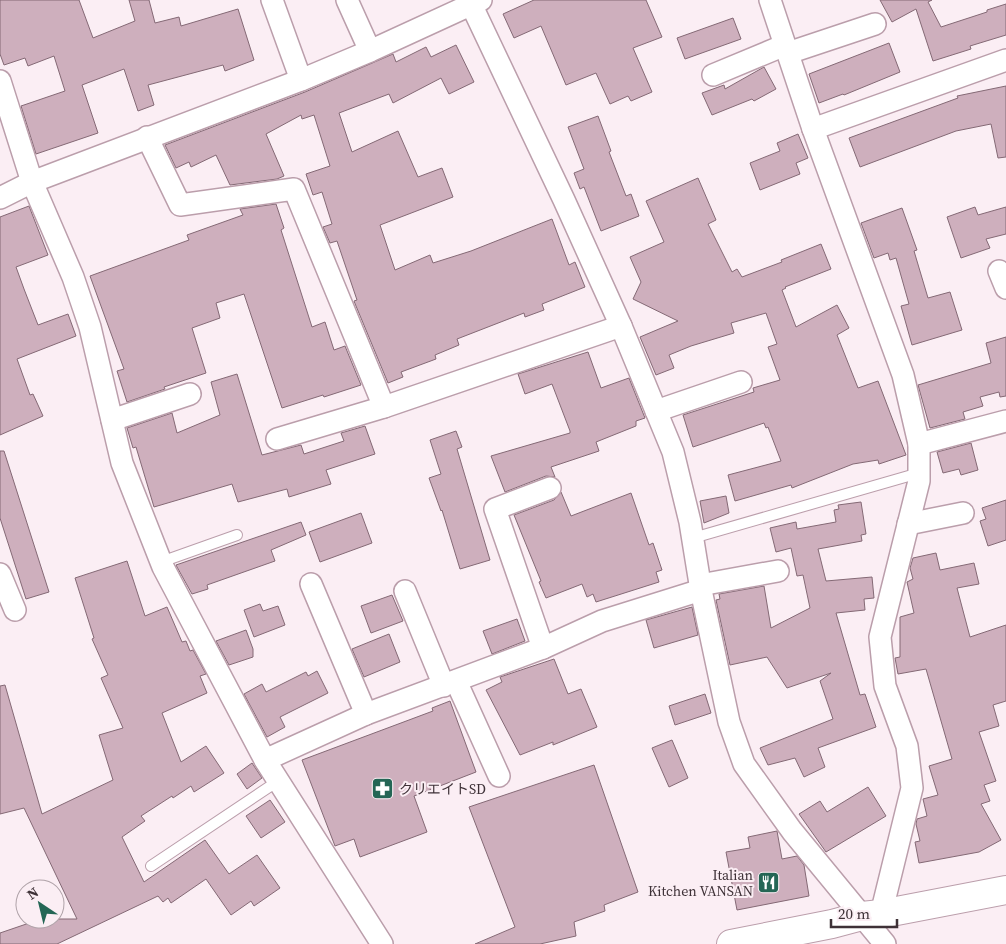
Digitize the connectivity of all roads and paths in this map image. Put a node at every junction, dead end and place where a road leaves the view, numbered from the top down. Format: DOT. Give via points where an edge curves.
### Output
graph roads {
  1 [pos="272,0"];
  2 [pos="347,0"];
  3 [pos="770,0"];
  4 [pos="473,1"];
  5 [pos="875,24"];
  6 [pos="786,49"];
  7 [pos="370,51"];
  8 [pos="1006,60"];
  9 [pos="712,75"];
  10 [pos="0,80"];
  11 [pos="300,80"];
  12 [pos="814,129"];
  13 [pos="147,137"];
  14 [pos="32,182"];
  15 [pos="0,198"];
  16 [pos="621,326"];
  17 [pos="741,382"];
  18 [pos="190,394"];
  19 [pos="384,407"];
  20 [pos="656,411"];
  21 [pos="112,420"];
  22 [pos="1006,420"];
  23 [pos="277,439"];
  24 [pos="919,444"];
  25 [pos="919,473"];
  26 [pos="550,488"];
  27 [pos="963,513"];
  28 [pos="908,524"];
  29 [pos="237,535"];
  30 [pos="693,538"];
  31 [pos="161,562"];
  32 [pos="778,571"];
  33 [pos="0,574"];
  34 [pos="311,584"];
  35 [pos="701,588"];
  36 [pos="405,591"];
  37 [pos="14,610"];
  38 [pos="543,648"];
  39 [pos="450,683"];
  40 [pos="366,714"];
  41 [pos="265,760"];
  42 [pos="499,776"];
  43 [pos="278,781"];
  44 [pos="152,866"];
  45 [pos="1006,890"];
  46 [pos="872,915"];
  47 [pos="382,944"];
  48 [pos="731,944"];
  49 [pos="885,944"];
  1 -- 11 [label="street"];
  2 -- 7 [label="street"];
  3 -- 6 [label="street"];
  4 -- 7 [label="street"];
  4 -- 16 [label="street"];
  5 -- 6 [label="street"];
  6 -- 9 [label="street"];
  6 -- 12 [label="street"];
  7 -- 11 [label="street"];
  8 -- 12 [label="street"];
  10 -- 14 [label="street"];
  11 -- 13 [label="street"];
  12 -- 24 [label="street" via="903,375"];
  13 -- 14 [label="street"];
  13 -- 19 [label="street" via="180,205 294,190"];
  14 -- 15 [label="street"];
  14 -- 21 [label="street" via="87,318"];
  16 -- 19 [label="street"];
  16 -- 20 [label="street"];
  17 -- 20 [label="street"];
  18 -- 21 [label="street"];
  19 -- 23 [label="street"];
  20 -- 30 [label="street" via="673,452"];
  21 -- 31 [label="street" via="122,463"];
  22 -- 24 [label="street"];
  24 -- 25 [label="street"];
  25 -- 28 [label="street"];
  25 -- 30 [label="lane"];
  26 -- 38 [label="street" via="495,509"];
  27 -- 28 [label="street"];
  28 -- 46 [label="street" via="880,637 885,686 907,746 912,788"];
  29 -- 31 [label="lane"];
  30 -- 35 [label="street"];
  31 -- 41 [label="street"];
  32 -- 35 [label="street"];
  33 -- 37 [label="street"];
  34 -- 40 [label="street"];
  35 -- 38 [label="street" via="602,620"];
  35 -- 46 [label="street" via="729,722 744,764 792,831"];
  36 -- 39 [label="street"];
  38 -- 39 [label="street"];
  39 -- 40 [label="street"];
  39 -- 42 [label="street"];
  40 -- 41 [label="street"];
  41 -- 43 [label="street"];
  43 -- 44 [label="lane"];
  43 -- 47 [label="street"];
  45 -- 46 [label="main road"];
  46 -- 48 [label="main road"];
  46 -- 49 [label="street"];
}
